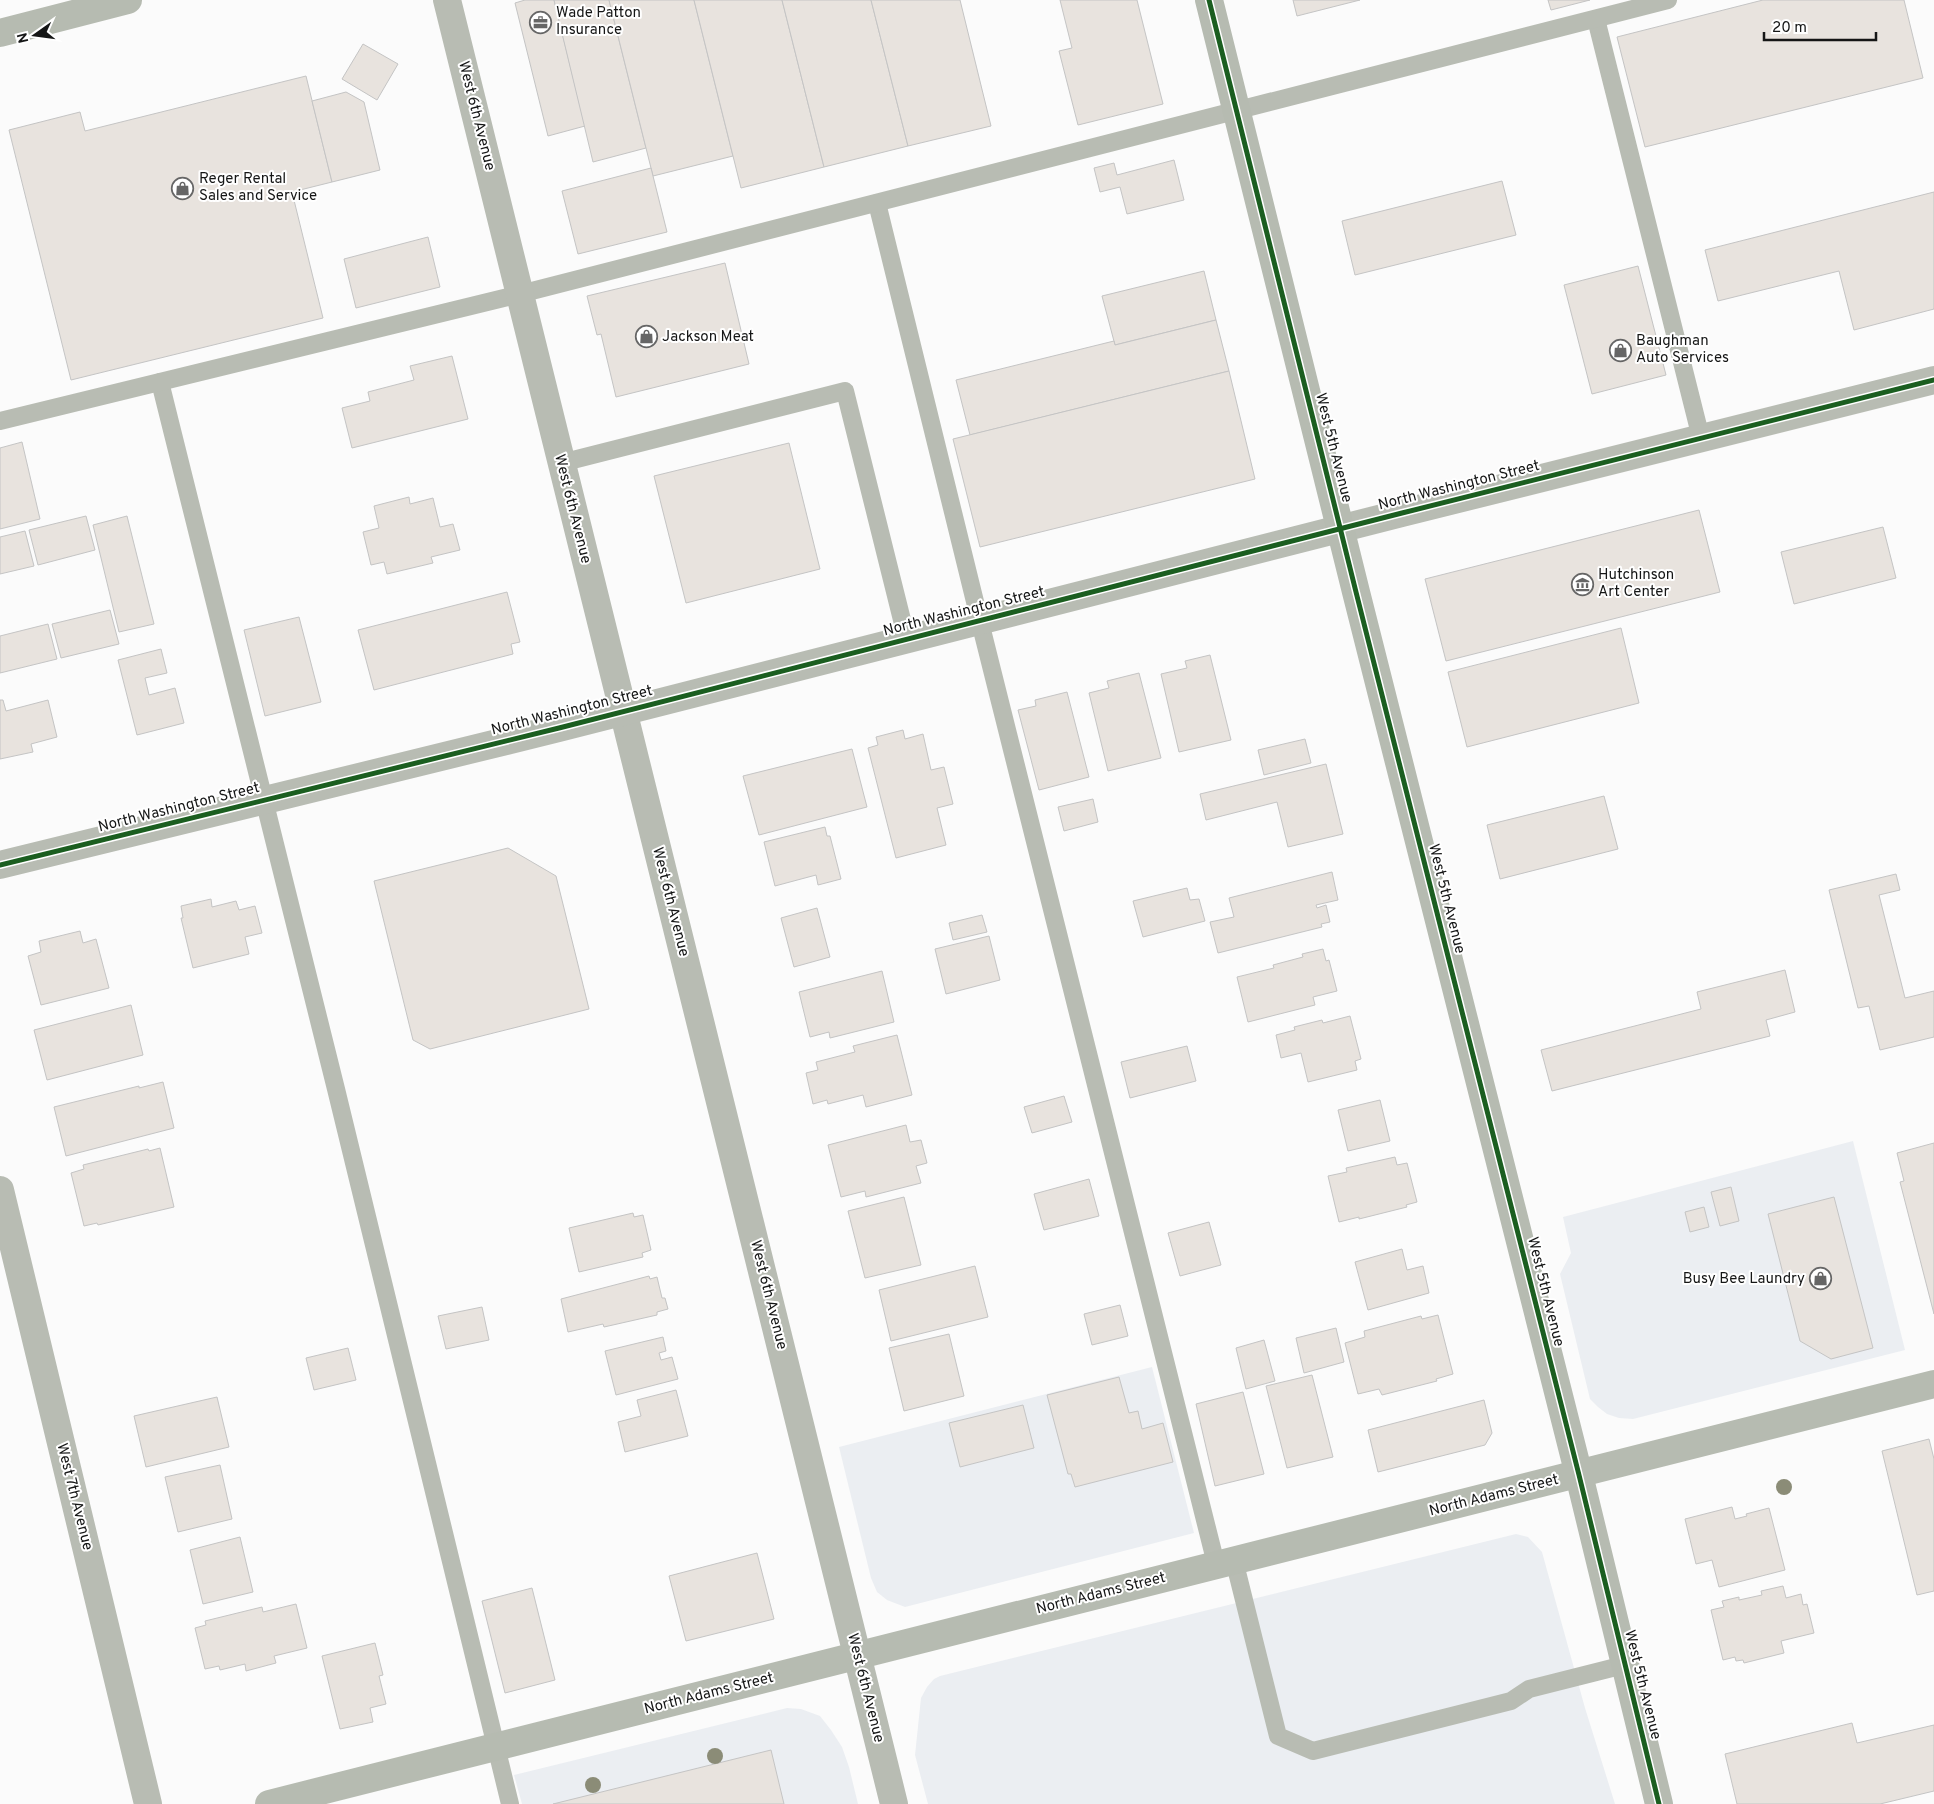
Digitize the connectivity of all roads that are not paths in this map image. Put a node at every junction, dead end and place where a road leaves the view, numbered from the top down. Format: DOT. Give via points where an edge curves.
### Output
graph roads {
  1 [pos="128,0"];
  2 [pos="447,0"];
  3 [pos="1209,0"];
  4 [pos="1668,0"];
  5 [pos="1596,19"];
  6 [pos="0,33"];
  7 [pos="1237,111"];
  8 [pos="878,203"];
  9 [pos="520,294"];
  10 [pos="1934,380"];
  11 [pos="160,382"];
  12 [pos="0,421"];
  13 [pos="1701,438"];
  14 [pos="561,463"];
  15 [pos="1340,529"];
  16 [pos="980,622"];
  17 [pos="907,640"];
  18 [pos="622,711"];
  19 [pos="263,800"];
  20 [pos="0,865"];
  21 [pos="0,1190"];
  22 [pos="1934,1384"];
  23 [pos="1579,1475"];
  24 [pos="1225,1562"];
  25 [pos="857,1656"];
  26 [pos="1624,1665"];
  27 [pos="497,1748"];
  28 [pos="148,1804"];
  29 [pos="269,1804"];
  30 [pos="510,1804"];
  31 [pos="894,1804"];
  32 [pos="1659,1804"];
  1 -- 6 [label="street"];
  2 -- 9 [label="street, West 6th Avenue"];
  3 -- 7 [label="street, West 5th Avenue"];
  4 -- 5 [label="lane"];
  5 -- 7 [label="lane"];
  5 -- 13 [label="lane"];
  7 -- 8 [label="lane"];
  7 -- 15 [label="street, West 5th Avenue"];
  8 -- 9 [label="lane"];
  8 -- 16 [label="lane"];
  9 -- 11 [label="lane"];
  9 -- 14 [label="street, West 6th Avenue"];
  10 -- 13 [label="street, North Washington Street"];
  11 -- 12 [label="lane"];
  11 -- 19 [label="lane"];
  13 -- 15 [label="street, North Washington Street"];
  14 -- 17 [label="lane" via="845,391"];
  14 -- 18 [label="street, West 6th Avenue"];
  15 -- 16 [label="street, North Washington Street"];
  15 -- 23 [label="street, West 5th Avenue"];
  16 -- 17 [label="street, North Washington Street"];
  16 -- 24 [label="lane"];
  17 -- 18 [label="street, North Washington Street"];
  18 -- 19 [label="street, North Washington Street"];
  18 -- 25 [label="street, West 6th Avenue"];
  19 -- 20 [label="street, North Washington Street"];
  19 -- 27 [label="lane"];
  21 -- 28 [label="street, West 7th Avenue"];
  22 -- 23 [label="street, North Adams Street"];
  23 -- 24 [label="street, North Adams Street"];
  23 -- 26 [label="street, West 5th Avenue"];
  24 -- 25 [label="street, North Adams Street"];
  24 -- 26 [label="lane" via="1278,1736 1313,1751 1511,1701 1530,1689"];
  25 -- 27 [label="street, North Adams Street"];
  25 -- 31 [label="street, West 6th Avenue"];
  26 -- 32 [label="street, West 5th Avenue"];
  27 -- 29 [label="street, North Adams Street"];
  27 -- 30 [label="lane"];
}
